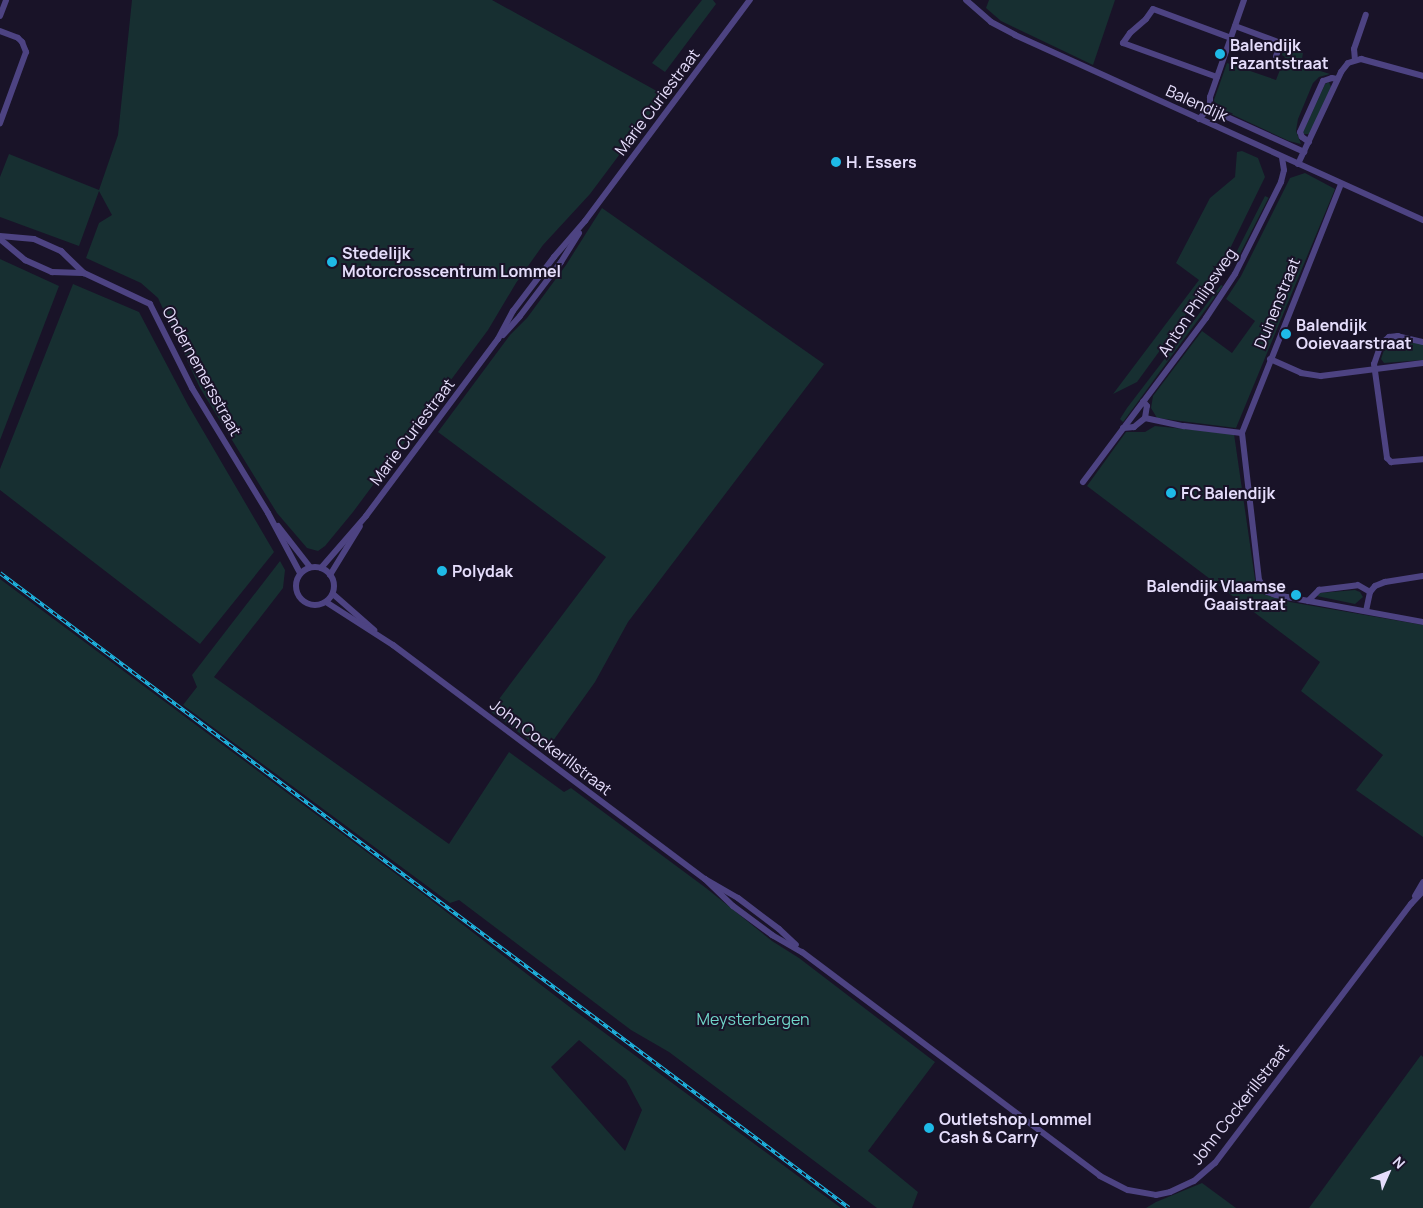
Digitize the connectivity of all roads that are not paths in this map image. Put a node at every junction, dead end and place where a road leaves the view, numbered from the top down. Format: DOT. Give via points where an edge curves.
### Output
graph roads {
  1 [pos="6,0"];
  2 [pos="750,0"];
  3 [pos="966,0"];
  4 [pos="1244,0"];
  5 [pos="1366,15"];
  6 [pos="0,16"];
  7 [pos="1235,26"];
  8 [pos="0,30"];
  9 [pos="1231,38"];
  10 [pos="1281,43"];
  11 [pos="1297,49"];
  12 [pos="1276,56"];
  13 [pos="1355,60"];
  14 [pos="1423,76"];
  15 [pos="1217,77"];
  16 [pos="1338,79"];
  17 [pos="1210,107"];
  18 [pos="1199,119"];
  19 [pos="0,124"];
  20 [pos="1309,142"];
  21 [pos="1304,152"];
  22 [pos="1282,157"];
  23 [pos="1298,164"];
  24 [pos="1342,184"];
  25 [pos="1423,220"];
  26 [pos="0,238"];
  27 [pos="84,272"];
  28 [pos="1423,342"];
  29 [pos="1270,359"];
  30 [pos="1423,363"];
  31 [pos="1374,369"];
  32 [pos="1143,401"];
  33 [pos="1144,418"];
  34 [pos="1123,428"];
  35 [pos="1242,433"];
  36 [pos="1423,459"];
  37 [pos="1082,482"];
  38 [pos="268,513"];
  39 [pos="366,516"];
  40 [pos="310,567"];
  41 [pos="321,568"];
  42 [pos="300,573"];
  43 [pos="330,575"];
  44 [pos="1423,576"];
  45 [pos="1370,592"];
  46 [pos="333,594"];
  47 [pos="1308,601"];
  48 [pos="326,602"];
  49 [pos="1366,611"];
  50 [pos="1423,622"];
  51 [pos="381,636"];
  52 [pos="1423,882"];
  53 [pos="1423,891"];
  54 [pos="1411,904"];
  1 -- 6 [label="street"];
  2 -- 39 [label="street, Marie Curiestraat" via="518,305 498,339"];
  3 -- 18 [label="street, Balendijk" via="981,15 1008,32"];
  4 -- 7 [label="street"];
  5 -- 13 [label="street" via="1354,49"];
  7 -- 9 [label="street"];
  7 -- 10 [label="street"];
  8 -- 19 [label="street" via="18,38 26,52"];
  9 -- 15 [label="street"];
  9 -- 15 [label="street" via="1153,9 1123,42"];
  10 -- 11 [label="street"];
  10 -- 12 [label="street"];
  13 -- 14 [label="street" via="1367,60"];
  13 -- 16 [label="street" via="1344,67"];
  15 -- 17 [label="street"];
  16 -- 20 [label="street"];
  16 -- 20 [label="street" via="1322,80 1302,127 1302,137"];
  17 -- 18 [label="street"];
  17 -- 21 [label="street"];
  18 -- 22 [label="street, Balendijk"];
  20 -- 21 [label="street"];
  21 -- 23 [label="street"];
  22 -- 23 [label="street, Balendijk"];
  22 -- 32 [label="street, Anton Philipsweg" via="1284,170 1281,182 1248,252 1206,318"];
  23 -- 24 [label="street, Balendijk"];
  24 -- 25 [label="street, Balendijk"];
  24 -- 29 [label="street, Duinenstraat"];
  26 -- 27 [label="street, Ondernemersstraat" via="34,239 61,251"];
  26 -- 27 [label="street, Ondernemersstraat" via="25,260 52,272"];
  27 -- 38 [label="street, Ondernemersstraat" via="150,304 199,400"];
  28 -- 31 [label="street" via="1389,337 1381,344"];
  29 -- 31 [label="street" via="1312,375"];
  29 -- 35 [label="street, Duinenstraat"];
  30 -- 31 [label="street"];
  31 -- 36 [label="street" via="1387,458 1391,462"];
  32 -- 33 [label="street" via="1147,406"];
  32 -- 34 [label="street, Anton Philipsweg"];
  33 -- 34 [label="street, Anton Philipsweg" via="1134,427"];
  33 -- 35 [label="street"];
  34 -- 37 [label="street, Anton Philipsweg"];
  35 -- 47 [label="street, Duinenstraat" via="1260,585 1266,592"];
  38 -- 40 [label="street, Ondernemersstraat"];
  38 -- 42 [label="street, Ondernemersstraat"];
  39 -- 41 [label="street"];
  39 -- 43 [label="street"];
  40 -- 41 [label="street"];
  40 -- 42 [label="street"];
  41 -- 43 [label="street"];
  42 -- 48 [label="street" via="295,585 302,602 314,606"];
  43 -- 46 [label="street"];
  44 -- 45 [label="street" via="1385,582"];
  45 -- 47 [label="street" via="1358,585 1319,590"];
  45 -- 49 [label="street"];
  46 -- 48 [label="street"];
  46 -- 51 [label="street, John Cockerillstraat"];
  47 -- 49 [label="street, Duinenstraat"];
  48 -- 51 [label="street, John Cockerillstraat"];
  49 -- 50 [label="street, Duinenstraat"];
  51 -- 54 [label="street, John Cockerillstraat" via="705,879 779,928 802,952 1100,1176 1128,1190 1156,1195 1170,1192 1194,1181 1215,1163"];
  52 -- 54 [label="street, John Cockerillstraat"];
  53 -- 54 [label="street, John Cockerillstraat"];
}
